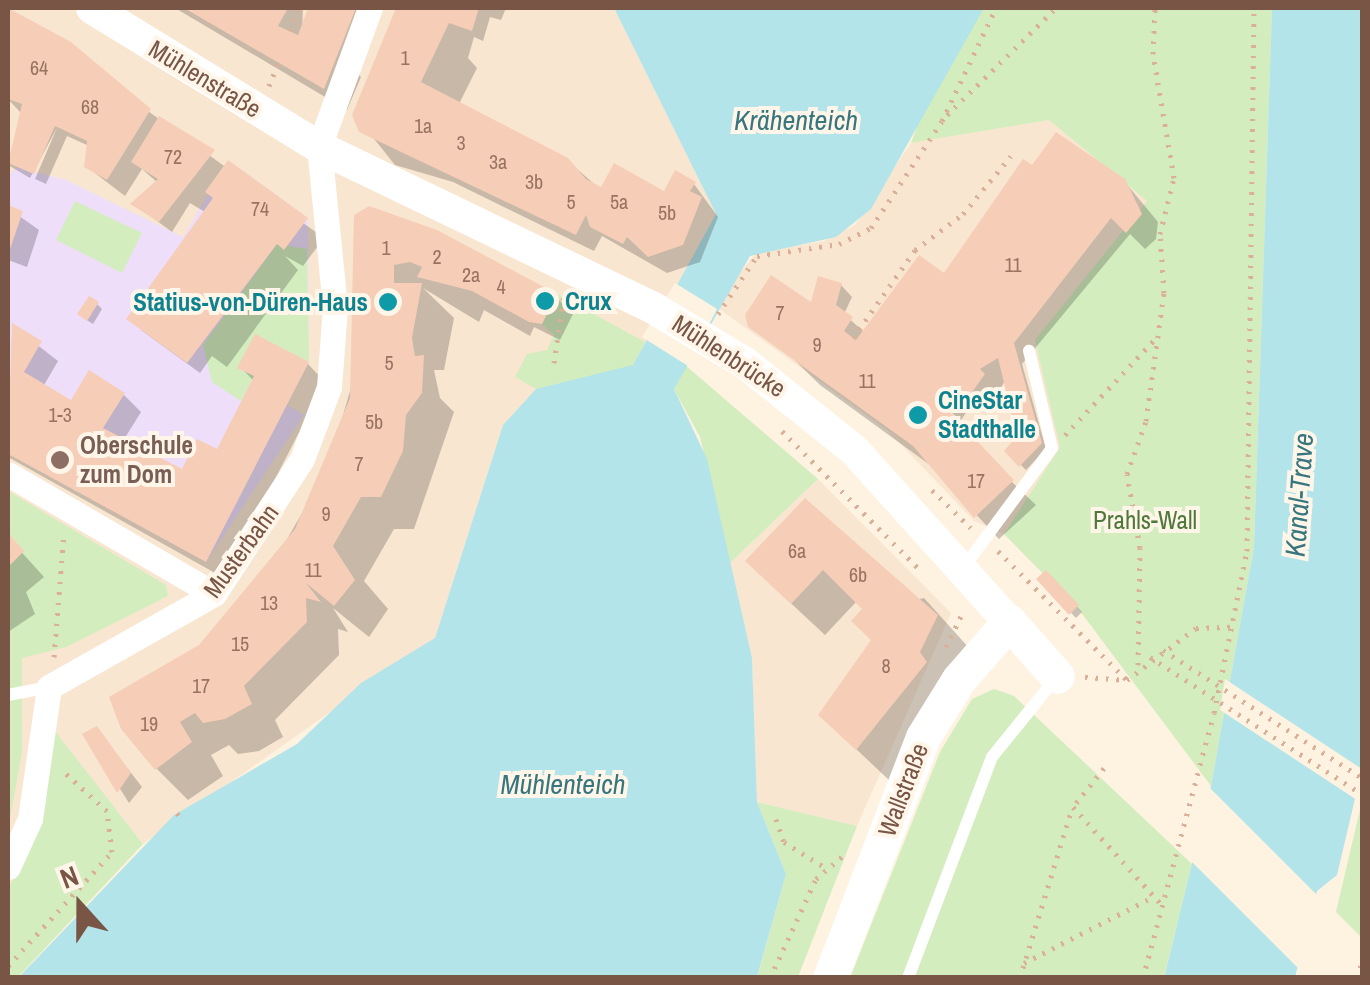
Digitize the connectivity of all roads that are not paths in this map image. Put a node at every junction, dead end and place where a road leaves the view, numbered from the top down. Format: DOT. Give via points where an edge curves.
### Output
graph roads {
  1 [pos="92,8"];
  2 [pos="370,8"];
  3 [pos="319,147"];
  4 [pos="1029,351"];
  5 [pos="8,474"];
  6 [pos="949,577"];
  7 [pos="214,594"];
  8 [pos="1009,622"];
  9 [pos="1058,676"];
  10 [pos="48,687"];
  11 [pos="8,695"];
  12 [pos="8,867"];
  13 [pos="830,978"];
  14 [pos="908,978"];
  1 -- 3 [label="street, Mühlenstraße"];
  2 -- 3 [label="street"];
  3 -- 6 [label="street, Mühlenbrücke" via="655,309 710,326 854,450"];
  3 -- 7 [label="street, Musterbahn" via="332,223 329,387 302,459"];
  4 -- 6 [label="lane" via="1052,448 989,544"];
  5 -- 7 [label="street"];
  6 -- 8 [label="street, Mühlenbrücke"];
  7 -- 10 [label="street, Musterbahn"];
  8 -- 9 [label="main road, Mühlenbrücke"];
  8 -- 13 [label="main road, Wallstraße" via="923,737"];
  9 -- 14 [label="lane" via="992,757"];
  10 -- 11 [label="lane"];
  10 -- 12 [label="street" via="30,819"];
}
